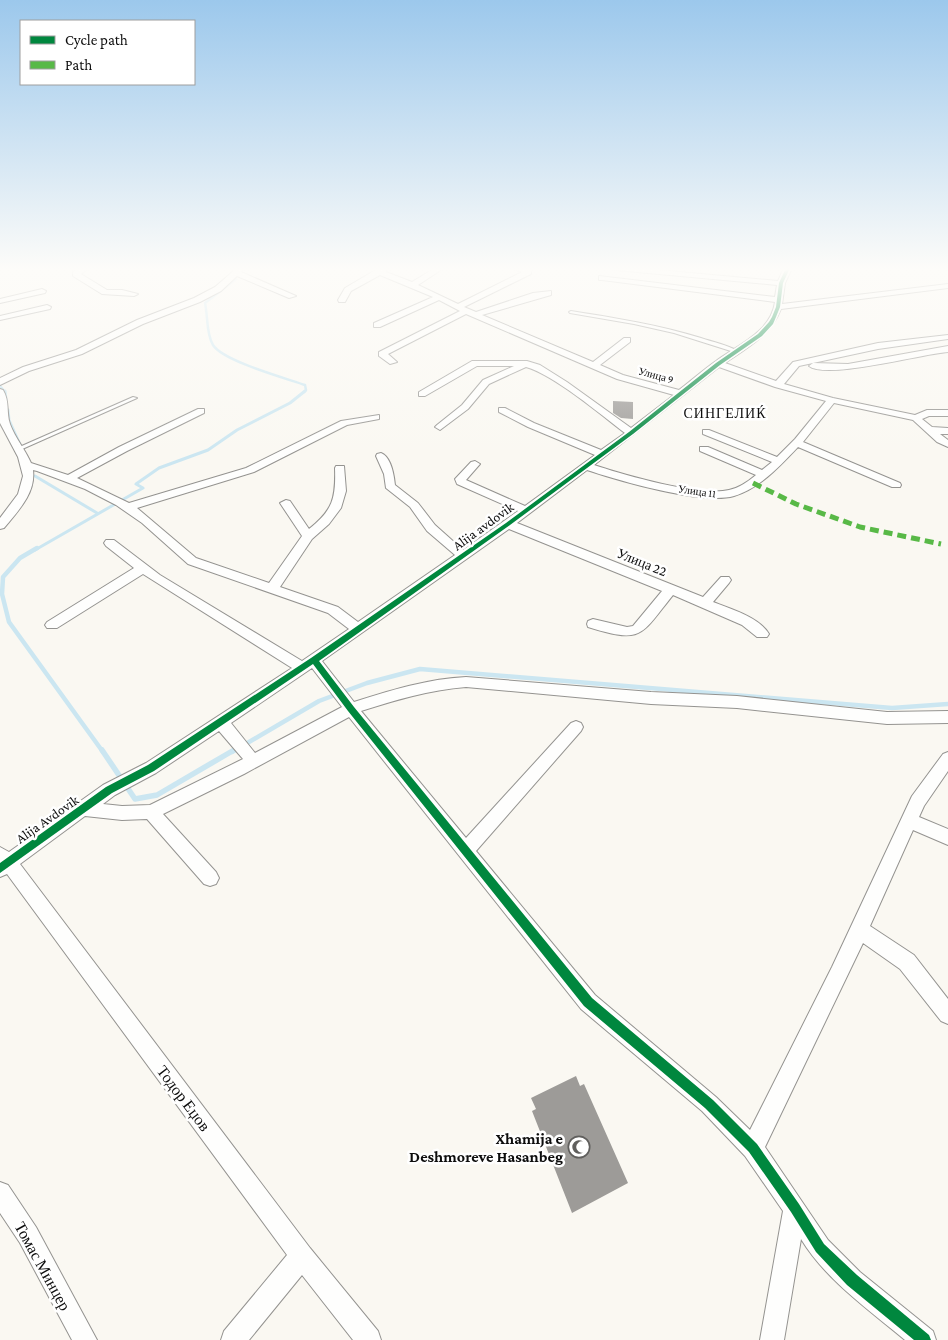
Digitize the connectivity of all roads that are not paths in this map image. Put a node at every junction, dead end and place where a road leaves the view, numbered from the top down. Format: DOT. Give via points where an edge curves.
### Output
graph roads {
  1 [pos="123,331"];
  2 [pos="428,331"];
  3 [pos="511,331"];
  4 [pos="669,331"];
  5 [pos="764,331"];
  6 [pos="948,337"];
  7 [pos="627,340"];
  8 [pos="948,349"];
  9 [pos="736,350"];
  10 [pos="393,362"];
  11 [pos="800,363"];
  12 [pos="527,364"];
  13 [pos="718,364"];
  14 [pos="594,366"];
  15 [pos="3,380"];
  16 [pos="778,385"];
  17 [pos="0,392"];
  18 [pos="422,394"];
  19 [pos="681,394"];
  20 [pos="135,398"];
  21 [pos="832,400"];
  22 [pos="502,410"];
  23 [pos="201,411"];
  24 [pos="948,412"];
  25 [pos="376,417"];
  26 [pos="916,418"];
  27 [pos="440,427"];
  28 [pos="928,430"];
  29 [pos="948,431"];
  30 [pos="706,432"];
  31 [pos="631,433"];
  32 [pos="797,443"];
  33 [pos="948,444"];
  34 [pos="18,449"];
  35 [pos="704,449"];
  36 [pos="602,454"];
  37 [pos="381,456"];
  38 [pos="779,461"];
  39 [pos="475,464"];
  40 [pos="27,465"];
  41 [pos="585,466"];
  42 [pos="340,468"];
  43 [pos="763,474"];
  44 [pos="68,479"];
  45 [pos="896,485"];
  46 [pos="286,503"];
  47 [pos="125,506"];
  48 [pos="526,511"];
  49 [pos="508,524"];
  50 [pos="0,525"];
  51 [pos="308,536"];
  52 [pos="110,543"];
  53 [pos="463,556"];
  54 [pos="143,568"];
  55 [pos="725,580"];
  56 [pos="271,590"];
  57 [pos="671,590"];
  58 [pos="706,603"];
  59 [pos="594,624"];
  60 [pos="52,625"];
  61 [pos="358,629"];
  62 [pos="762,634"];
  63 [pos="309,664"];
  64 [pos="348,704"];
  65 [pos="948,716"];
  66 [pos="221,722"];
  67 [pos="576,726"];
  68 [pos="948,758"];
  69 [pos="251,759"];
  70 [pos="151,768"];
  71 [pos="84,808"];
  72 [pos="151,812"];
  73 [pos="909,821"];
  74 [pos="948,837"];
  75 [pos="466,850"];
  76 [pos="3,862"];
  77 [pos="210,878"];
  78 [pos="860,930"];
  79 [pos="948,1014"];
  80 [pos="753,1148"];
  81 [pos="0,1194"];
  82 [pos="795,1208"];
  83 [pos="302,1256"];
  84 [pos="85,1340"];
  85 [pos="233,1340"];
  86 [pos="369,1340"];
  87 [pos="772,1340"];
  88 [pos="924,1340"];
  1 -- 15 [label="street" via="79,352"];
  2 -- 10 [label="street" via="382,354"];
  3 -- 14 [label="street, Улица 9"];
  4 -- 9 [label="lane"];
  5 -- 9 [label="street, Alija avdovik"];
  6 -- 11 [label="street" via="878,346"];
  7 -- 14 [label="street"];
  8 -- 11 [label="street" via="856,365 824,367"];
  9 -- 13 [label="street, Alija avdovik"];
  11 -- 16 [label="street"];
  12 -- 18 [label="street" via="475,363"];
  12 -- 27 [label="street" via="486,382 465,407"];
  12 -- 31 [label="street" via="564,384"];
  13 -- 16 [label="street"];
  13 -- 19 [label="street, Alija avdovik"];
  14 -- 19 [label="street, Улица 9" via="620,377"];
  16 -- 21 [label="street"];
  17 -- 34 [label="street" via="5,425"];
  19 -- 31 [label="street, Alija avdovik"];
  20 -- 34 [label="lane"];
  21 -- 26 [label="street"];
  21 -- 32 [label="street, Улица 11"];
  22 -- 36 [label="street"];
  23 -- 44 [label="street"];
  24 -- 26 [label="street" via="927,413"];
  25 -- 47 [label="street" via="344,422 250,470"];
  26 -- 28 [label="street"];
  28 -- 29 [label="street"];
  28 -- 33 [label="street"];
  30 -- 38 [label="street"];
  31 -- 36 [label="street, Alija avdovik"];
  32 -- 38 [label="street, Улица 11"];
  32 -- 45 [label="street"];
  34 -- 40 [label="street"];
  35 -- 43 [label="street"];
  36 -- 41 [label="street, Alija avdovik"];
  37 -- 53 [label="street" via="390,486 414,505 431,528"];
  38 -- 43 [label="street, Улица 11"];
  39 -- 48 [label="street" via="460,479 461,482"];
  40 -- 44 [label="street"];
  40 -- 50 [label="street" via="30,475 26,494"];
  41 -- 43 [label="street, Улица 11" via="628,480 710,495 732,493"];
  41 -- 48 [label="street, Alija avdovik"];
  42 -- 51 [label="street" via="342,490 336,508 330,518"];
  44 -- 47 [label="street"];
  46 -- 51 [label="street"];
  47 -- 56 [label="street" via="192,561"];
  48 -- 49 [label="street, Alija avdovik"];
  49 -- 53 [label="street, Alija avdovik"];
  49 -- 57 [label="street, Улица 22"];
  51 -- 56 [label="street"];
  52 -- 54 [label="street"];
  53 -- 61 [label="street, Alija avdovik"];
  54 -- 60 [label="street"];
  54 -- 63 [label="street"];
  55 -- 58 [label="street"];
  56 -- 61 [label="street" via="333,610"];
  57 -- 58 [label="street, Улица 22"];
  57 -- 59 [label="street" via="637,630 627,632"];
  58 -- 62 [label="street, Улица 22" via="747,622"];
  61 -- 63 [label="street, Alija avdovik"];
  63 -- 64 [label="street" via="330,681"];
  63 -- 66 [label="street, Alija avdovik"];
  64 -- 65 [label="street" via="439,684 466,682 737,702 887,718"];
  64 -- 69 [label="street"];
  64 -- 75 [label="street"];
  66 -- 69 [label="street"];
  66 -- 70 [label="street, Alija avdovik"];
  67 -- 75 [label="street"];
  68 -- 73 [label="street" via="918,801"];
  69 -- 72 [label="street"];
  70 -- 71 [label="street, Alija Avdovik" via="109,790"];
  71 -- 72 [label="street" via="122,814"];
  71 -- 76 [label="street, Alija Avdovik"];
  72 -- 77 [label="street"];
  73 -- 74 [label="street"];
  73 -- 78 [label="street"];
  75 -- 80 [label="street" via="588,1002 709,1104"];
  76 -- 83 [label="street, Тодор Еџов"];
  78 -- 79 [label="street" via="907,962"];
  78 -- 80 [label="street"];
  80 -- 82 [label="street"];
  81 -- 84 [label="street, Томас Минцер" via="28,1235"];
  82 -- 87 [label="street"];
  82 -- 88 [label="street" via="820,1248 852,1280"];
  83 -- 85 [label="street"];
  83 -- 86 [label="street, Тодор Еџов"];
}
